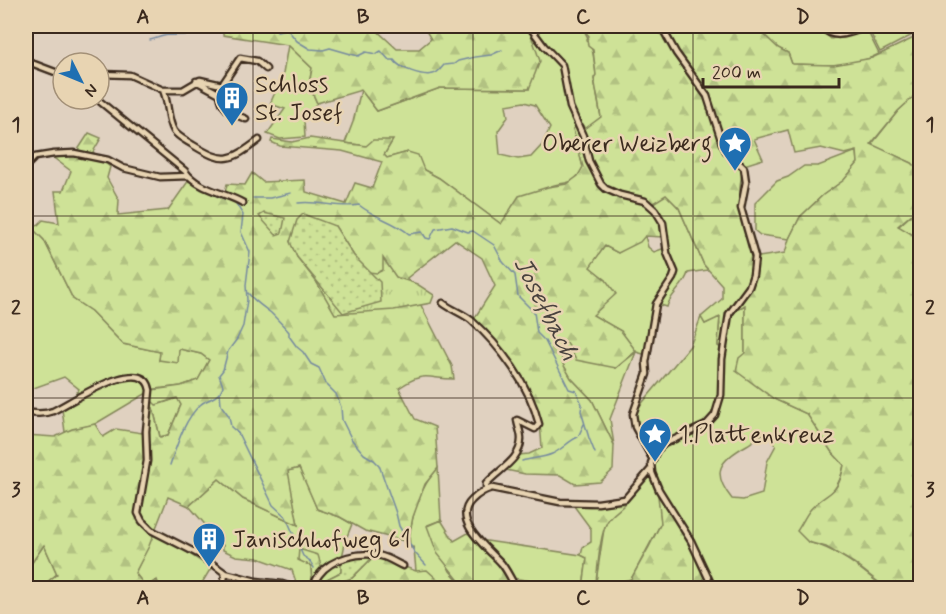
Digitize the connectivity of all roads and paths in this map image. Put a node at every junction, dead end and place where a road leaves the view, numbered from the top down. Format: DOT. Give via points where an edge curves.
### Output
graph roads {
  1 [pos="529,26"];
  2 [pos="661,26"];
  3 [pos="820,26"];
  4 [pos="869,26"];
  5 [pos="26,61"];
  6 [pos="266,69"];
  7 [pos="51,70"];
  8 [pos="111,73"];
  9 [pos="196,81"];
  10 [pos="164,90"];
  11 [pos="111,110"];
  12 [pos="246,119"];
  13 [pos="259,140"];
  14 [pos="26,166"];
  15 [pos="189,176"];
  16 [pos="243,203"];
  17 [pos="443,303"];
  18 [pos="26,412"];
  19 [pos="653,460"];
  20 [pos="651,469"];
  21 [pos="486,490"];
  22 [pos="403,566"];
  23 [pos="225,573"];
  24 [pos="223,588"];
  25 [pos="295,588"];
  26 [pos="312,588"];
  27 [pos="516,588"];
  28 [pos="713,588"];
  1 -- 19 [label="street" via="562,64 570,107 601,184 620,195 645,201 663,224 667,253 675,272 656,304 646,380 633,414 635,427"];
  2 -- 19 [label="street" via="707,96 726,151 744,168 746,182 741,208 755,257 749,286 729,314 721,395 715,415 706,425 664,444"];
  3 -- 4 [label="street" via="834,35"];
  5 -- 7 [label="street"];
  6 -- 9 [label="street" via="240,58 222,85"];
  8 -- 10 [label="street" via="130,75"];
  9 -- 10 [label="street" via="183,90"];
  9 -- 12 [label="street" via="220,94 226,111"];
  10 -- 13 [label="street" via="175,133 218,159 230,159"];
  11 -- 15 [label="street"];
  14 -- 15 [label="street" via="35,157 74,153 160,177"];
  15 -- 16 [label="street" via="218,194"];
  17 -- 21 [label="street" via="471,320 506,357 539,424 536,429 517,420 521,434 519,450 486,484"];
  18 -- 23 [label="street" via="41,415 109,383 134,375 145,379 150,390 147,461 138,513 151,530 202,556"];
  19 -- 20 [label="street"];
  20 -- 21 [label="street" via="628,496 610,502 571,503"];
  20 -- 28 [label="street"];
  21 -- 27 [label="street" via="468,504 466,520"];
  22 -- 26 [label="street" via="382,556 357,555 324,570"];
  23 -- 24 [label="street"];
  23 -- 25 [label="street"];
}
